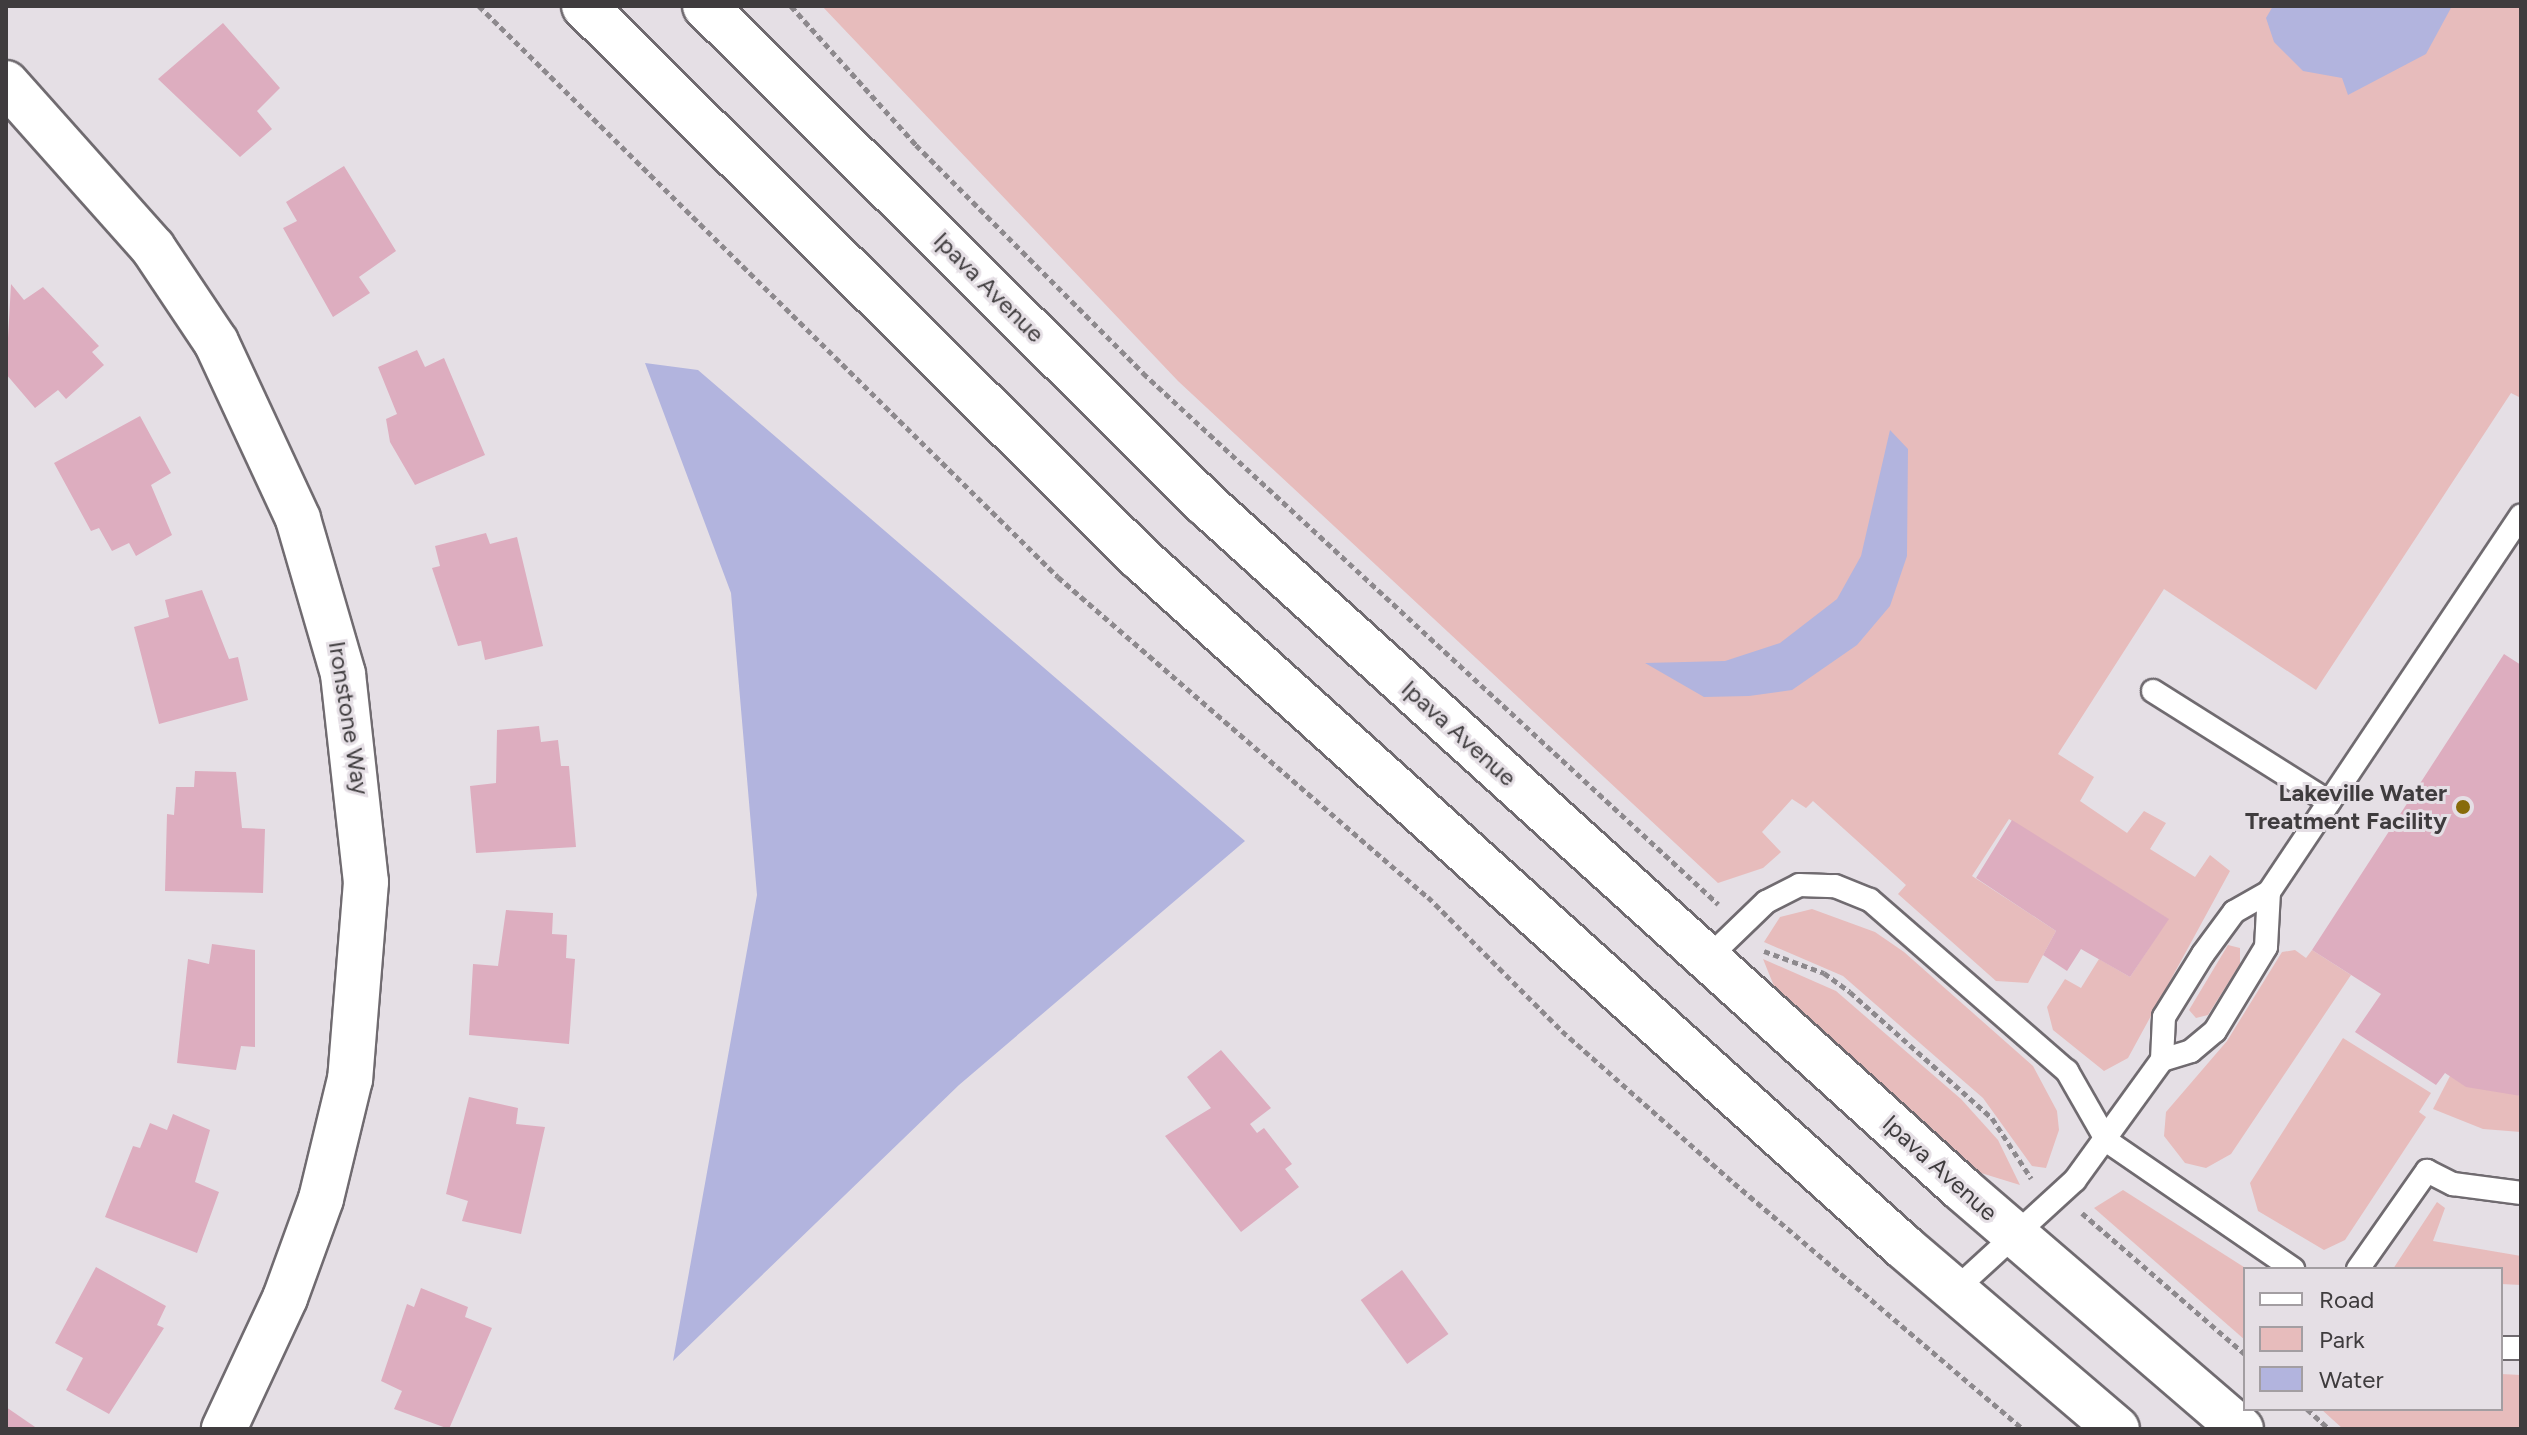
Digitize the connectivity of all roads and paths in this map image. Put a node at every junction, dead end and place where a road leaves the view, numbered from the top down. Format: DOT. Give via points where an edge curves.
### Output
graph roads {
  1 [pos="479,6"];
  2 [pos="584,6"];
  3 [pos="705,6"];
  4 [pos="791,6"];
  5 [pos="6,83"];
  6 [pos="2521,515"];
  7 [pos="2153,691"];
  8 [pos="2329,802"];
  9 [pos="2269,892"];
  10 [pos="1741,924"];
  11 [pos="1708,958"];
  12 [pos="2162,1060"];
  13 [pos="2107,1141"];
  14 [pos="2521,1193"];
  15 [pos="2058,1197"];
  16 [pos="2017,1236"];
  17 [pos="2290,1267"];
  18 [pos="2359,1267"];
  19 [pos="1956,1289"];
  20 [pos="2243,1352"];
  21 [pos="2309,1411"];
  22 [pos="224,1429"];
  23 [pos="2023,1429"];
  24 [pos="2117,1429"];
  25 [pos="2241,1429"];
  26 [pos="2329,1429"];
  1 -- 23 [label="path" via="1058,577 1428,897 1688,1142"];
  2 -- 19 [label="street" via="1139,557"];
  3 -- 11 [label="street, Ipava Avenue" via="1205,503"];
  4 -- 10 [label="path" via="916,145 1143,373"];
  5 -- 22 [label="street, Ironstone Way" via="153,248 242,389 319,575 352,729 366,882 350,1079 321,1199 285,1298"];
  6 -- 8 [label="lane"];
  7 -- 8 [label="lane"];
  8 -- 9 [label="lane"];
  9 -- 12 [label="lane" via="2234,912 2203,954 2164,1017"];
  9 -- 12 [label="lane" via="2266,947 2230,1009 2191,1051"];
  10 -- 11 [label="lane"];
  10 -- 13 [label="lane" via="1799,885 1835,886 1870,900 2067,1071"];
  10 -- 15 [label="path" via="1764,951 1824,973 1850,992 1983,1109 2029,1176"];
  11 -- 16 [label="street, Ipava Avenue"];
  12 -- 13 [label="lane"];
  13 -- 15 [label="lane"];
  13 -- 17 [label="lane"];
  14 -- 18 [label="lane" via="2467,1188 2427,1171"];
  15 -- 16 [label="lane"];
  15 -- 20 [label="path" via="2103,1227"];
  16 -- 19 [label="lane"];
  16 -- 25 [label="street, Ipava Avenue"];
  19 -- 24 [label="street"];
  21 -- 26 [label="path"];
}
